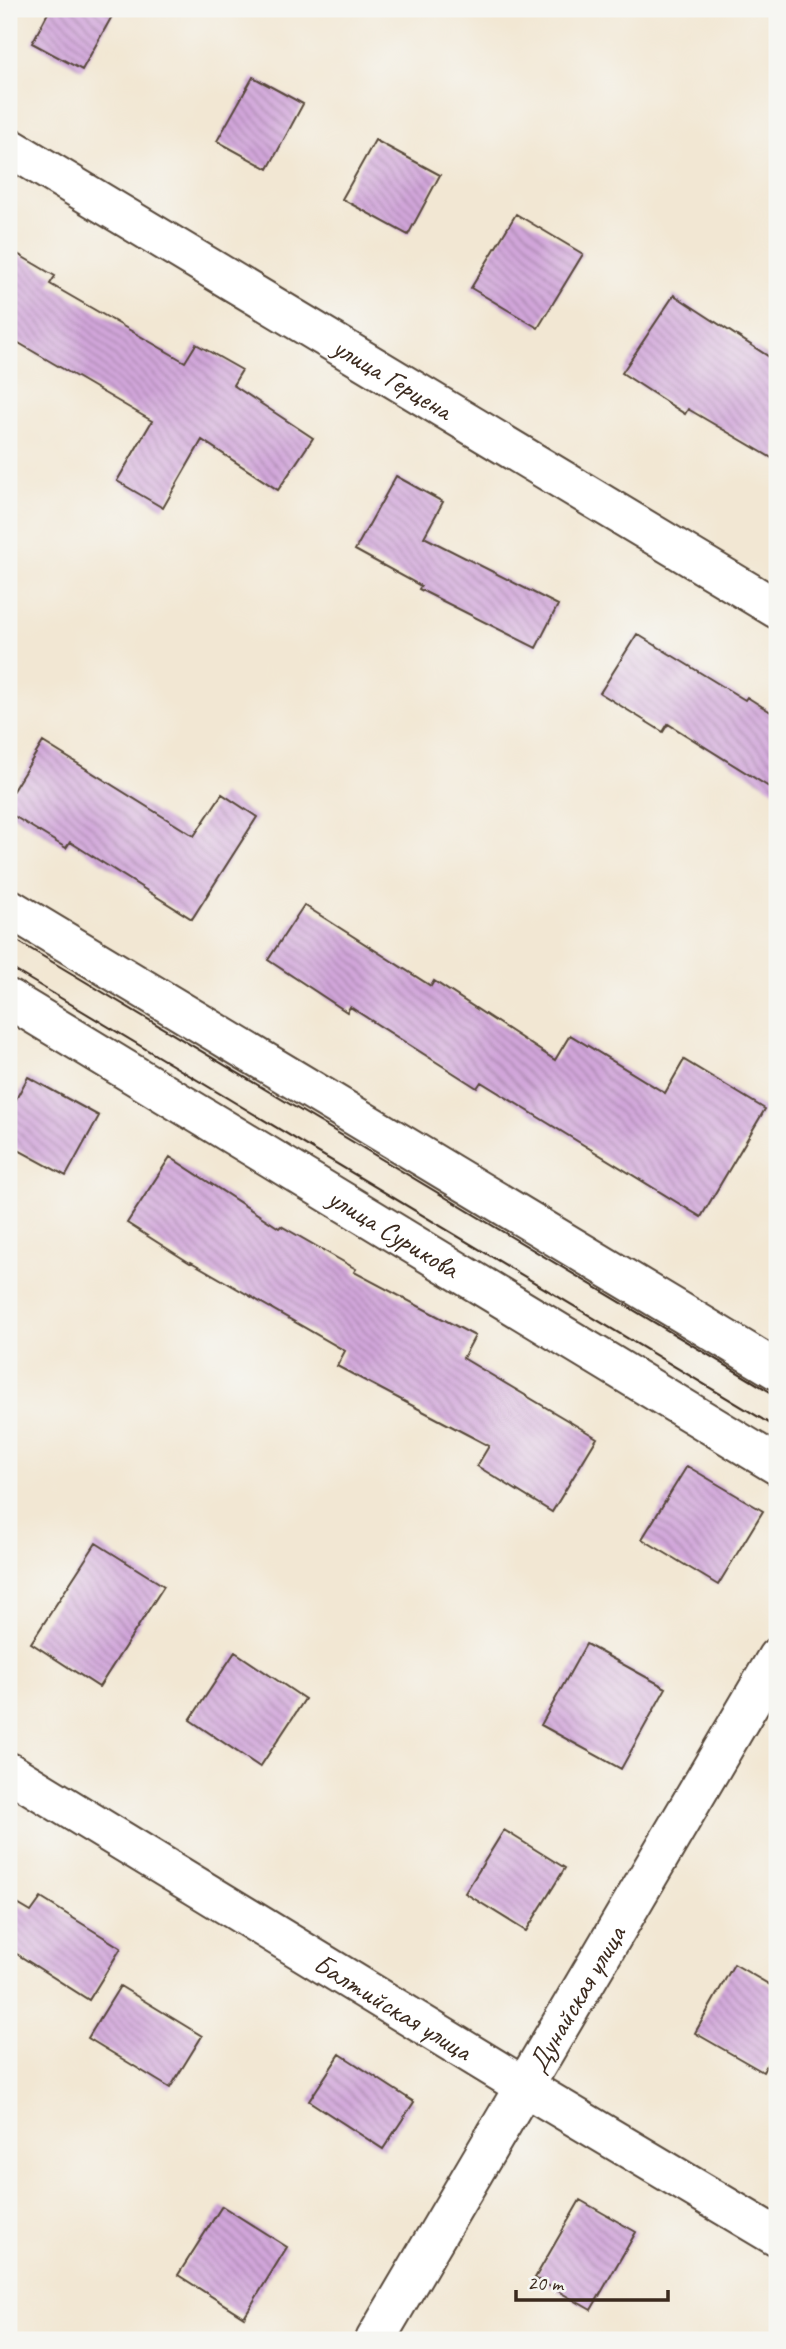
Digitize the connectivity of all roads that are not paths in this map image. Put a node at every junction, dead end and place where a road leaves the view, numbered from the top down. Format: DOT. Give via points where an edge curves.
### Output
graph roads {
  1 [pos="9,147"];
  2 [pos="777,609"];
  3 [pos="9,908"];
  4 [pos="9,999"];
  5 [pos="777,1370"];
  6 [pos="777,1465"];
  7 [pos="777,1657"];
  8 [pos="9,1772"];
  9 [pos="525,2087"];
  10 [pos="777,2237"];
  11 [pos="375,2340"];
  1 -- 2 [label="street, улица Герцена"];
  3 -- 5 [label="street"];
  4 -- 6 [label="street, улица Сурикова"];
  7 -- 9 [label="street, Дунайская улица"];
  8 -- 9 [label="street, Балтийская улица"];
  9 -- 10 [label="street, Балтийская улица"];
  9 -- 11 [label="street, Дунайская улица"];
}
